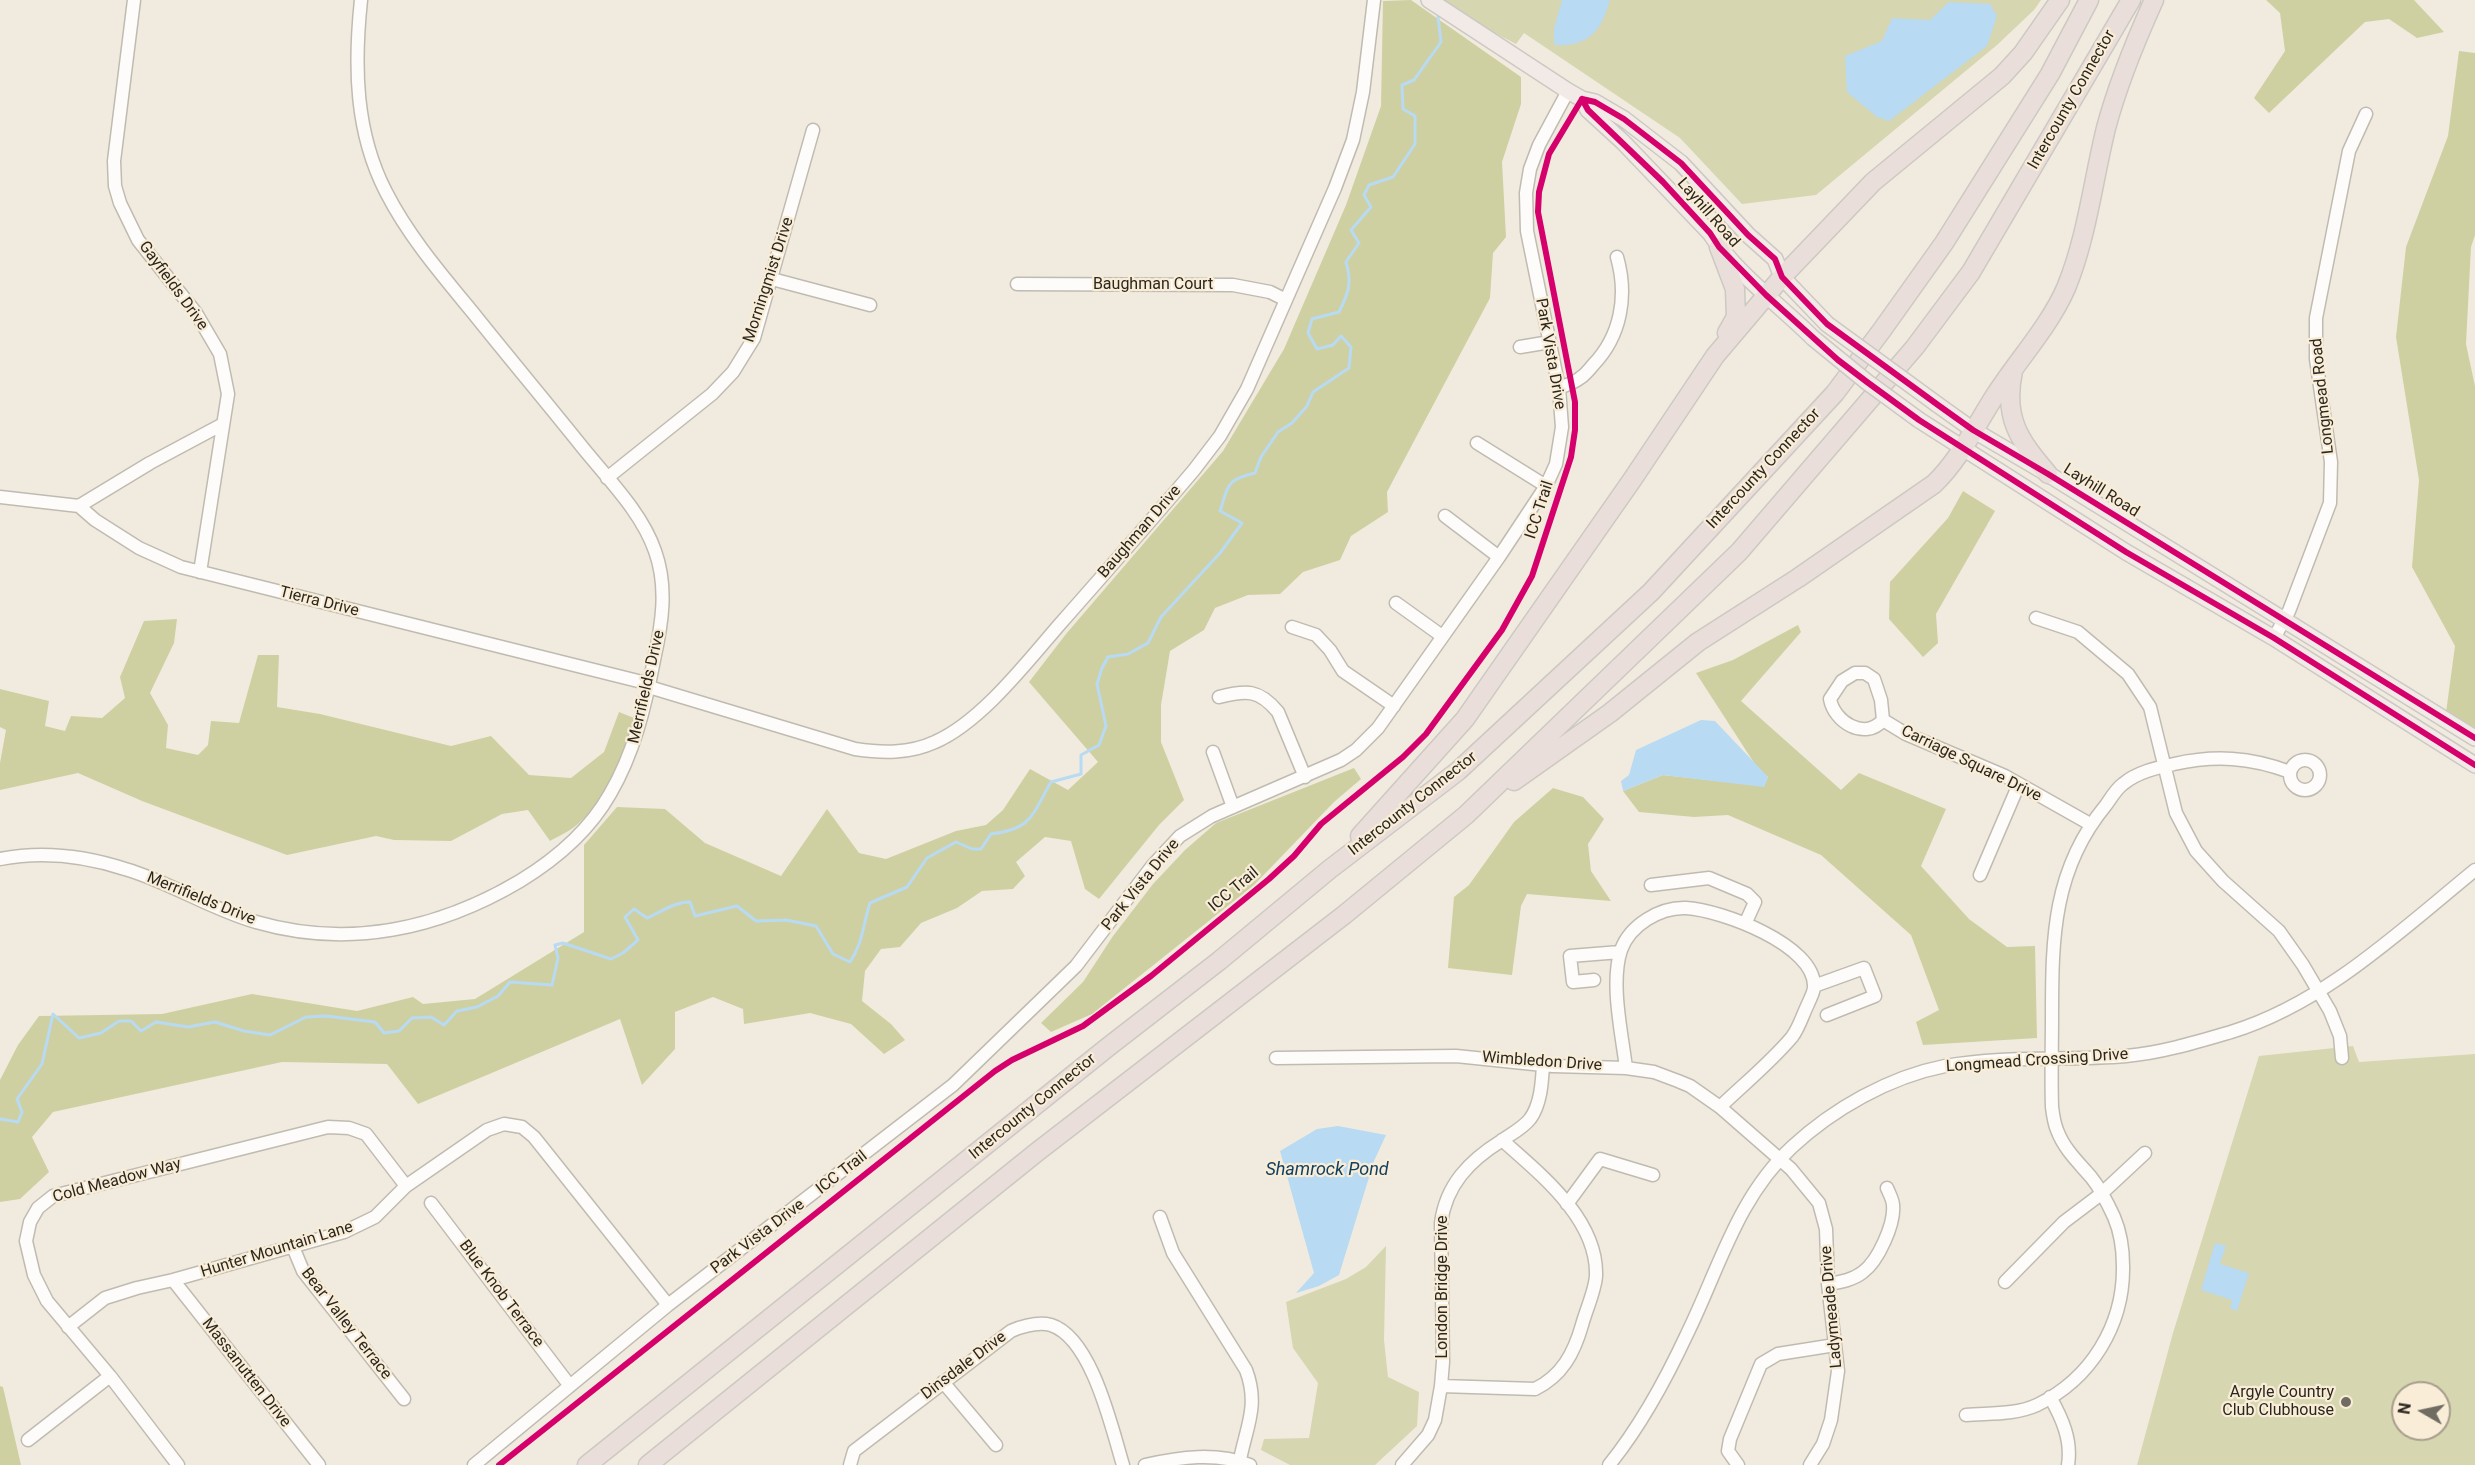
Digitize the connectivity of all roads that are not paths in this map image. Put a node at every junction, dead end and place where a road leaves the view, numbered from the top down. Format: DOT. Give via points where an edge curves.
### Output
graph roads {
  1 [pos="134,0"];
  2 [pos="361,0"];
  3 [pos="1374,0"];
  4 [pos="1429,0"];
  5 [pos="2060,0"];
  6 [pos="2089,0"];
  7 [pos="2131,0"];
  8 [pos="2154,0"];
  9 [pos="1568,91"];
  10 [pos="1582,99"];
  11 [pos="2366,114"];
  12 [pos="813,130"];
  13 [pos="1719,247"];
  14 [pos="1617,258"];
  15 [pos="1782,277"];
  16 [pos="772,279"];
  17 [pos="1017,284"];
  18 [pos="1766,296"];
  19 [pos="1286,300"];
  20 [pos="870,305"];
  21 [pos="1550,342"];
  22 [pos="1520,347"];
  23 [pos="1715,356"];
  24 [pos="2015,364"];
  25 [pos="1559,388"];
  26 [pos="222,424"];
  27 [pos="1973,430"];
  28 [pos="1477,444"];
  29 [pos="1962,448"];
  30 [pos="2049,474"];
  31 [pos="607,478"];
  32 [pos="1546,486"];
  33 [pos="0,497"];
  34 [pos="79,506"];
  35 [pos="1444,516"];
  36 [pos="1499,557"];
  37 [pos="200,572"];
  38 [pos="1395,603"];
  39 [pos="2036,618"];
  40 [pos="2284,621"];
  41 [pos="1292,627"];
  42 [pos="1442,636"];
  43 [pos="2274,638"];
  44 [pos="649,686"];
  45 [pos="1219,697"];
  46 [pos="1394,706"];
  47 [pos="1883,720"];
  48 [pos="2475,738"];
  49 [pos="1213,752"];
  50 [pos="2475,765"];
  51 [pos="2163,766"];
  52 [pos="2290,772"];
  53 [pos="1305,777"];
  54 [pos="2019,784"];
  55 [pos="1233,807"];
  56 [pos="1467,815"];
  57 [pos="2090,824"];
  58 [pos="0,860"];
  59 [pos="1330,869"];
  60 [pos="2475,870"];
  61 [pos="1980,875"];
  62 [pos="1651,885"];
  63 [pos="1746,922"];
  64 [pos="1620,952"];
  65 [pos="1594,980"];
  66 [pos="1814,986"];
  67 [pos="2319,991"];
  68 [pos="1827,1015"];
  69 [pos="1275,1058"];
  70 [pos="2342,1058"];
  71 [pos="2052,1059"];
  72 [pos="1543,1065"];
  73 [pos="1626,1068"];
  74 [pos="1720,1107"];
  75 [pos="1502,1140"];
  76 [pos="2145,1153"];
  77 [pos="1780,1160"];
  78 [pos="1653,1175"];
  79 [pos="406,1186"];
  80 [pos="1887,1188"];
  81 [pos="2101,1194"];
  82 [pos="432,1203"];
  83 [pos="1567,1204"];
  84 [pos="1160,1217"];
  85 [pos="292,1247"];
  86 [pos="173,1281"];
  87 [pos="2005,1282"];
  88 [pos="1828,1284"];
  89 [pos="668,1305"];
  90 [pos="68,1327"];
  91 [pos="1835,1345"];
  92 [pos="110,1376"];
  93 [pos="943,1382"];
  94 [pos="570,1386"];
  95 [pos="1441,1386"];
  96 [pos="2050,1397"];
  97 [pos="404,1399"];
  98 [pos="1966,1415"];
  99 [pos="28,1440"];
  100 [pos="996,1445"];
  101 [pos="1243,1464"];
  102 [pos="178,1465"];
  103 [pos="319,1465"];
  104 [pos="474,1465"];
  105 [pos="587,1465"];
  106 [pos="648,1465"];
  107 [pos="850,1465"];
  108 [pos="1123,1465"];
  109 [pos="1145,1465"];
  110 [pos="1402,1465"];
  111 [pos="1609,1465"];
  112 [pos="1737,1465"];
  113 [pos="1810,1465"];
  114 [pos="2068,1465"];
  1 -- 26 [label="street, Gayfields Drive" via="114,160 115,186 138,240 196,313 220,354 228,394"];
  2 -- 31 [label="street, Merrifields Drive" via="357,85 365,137 385,190 415,240"];
  3 -- 19 [label="street, Baughman Drive" via="1353,140"];
  4 -- 9 [label="main road, Layhill Road"];
  5 -- 15 [label="highway" via="2002,76 1872,182"];
  6 -- 59 [label="highway, Intercounty Connector" via="2050,74 1944,243 1835,393 1651,592 1458,771"];
  7 -- 56 [label="highway, Intercounty Connector" via="1971,272 1915,347 1739,552"];
  8 -- 24 [label="highway" via="2127,61 2110,115 2076,259 2065,289"];
  9 -- 10 [label="main road, Layhill Road"];
  9 -- 21 [label="street, Park Vista Drive" via="1539,145 1526,193 1527,231"];
  10 -- 13 [label="main road, Layhill Road" via="1588,110 1623,142"];
  10 -- 15 [label="main road, Layhill Road" via="1624,119 1681,164 1775,259"];
  11 -- 40 [label="street, Longmead Road" via="2349,151 2316,318 2316,359 2331,462 2330,503"];
  12 -- 16 [label="street, Morningmist Drive"];
  13 -- 18 [label="main road, Layhill Road"];
  13 -- 23 [label="highway" via="1735,289 1736,317"];
  14 -- 25 [label="street" via="1622,275 1621,315 1613,336 1582,378"];
  15 -- 18 [label="highway"];
  15 -- 27 [label="main road, Layhill Road, bridge" via="1827,324"];
  16 -- 20 [label="street"];
  16 -- 31 [label="street, Morningmist Drive" via="754,338 733,372 712,394"];
  17 -- 19 [label="street, Baughman Court" via="1233,285 1270,292"];
  18 -- 23 [label="highway"];
  18 -- 29 [label="main road, Layhill Road, bridge" via="1860,376"];
  19 -- 44 [label="street, Baughman Drive" via="1247,389 1220,436 1194,470 1019,671 957,730 923,747 873,752"];
  21 -- 22 [label="street"];
  21 -- 25 [label="street, Park Vista Drive"];
  23 -- 59 [label="highway" via="1465,719"];
  24 -- 27 [label="highway"];
  24 -- 30 [label="highway" via="2010,388 2014,424 2024,446"];
  25 -- 32 [label="street, Park Vista Drive" via="1562,427 1556,464"];
  26 -- 34 [label="street"];
  26 -- 37 [label="street, Gayfields Drive"];
  27 -- 29 [label="highway"];
  27 -- 30 [label="main road, Layhill Road"];
  28 -- 32 [label="street"];
  29 -- 43 [label="main road, Layhill Road" via="2126,552"];
  29 -- 56 [label="highway" via="1951,468 1934,484 1698,642 1610,714"];
  30 -- 40 [label="main road, Layhill Road"];
  31 -- 44 [label="street, Merrifields Drive" via="641,522 655,549 662,577 662,621"];
  32 -- 36 [label="street, Park Vista Drive"];
  33 -- 34 [label="street"];
  34 -- 37 [label="street, Tierra Drive" via="139,548"];
  35 -- 36 [label="street"];
  36 -- 42 [label="street, Park Vista Drive"];
  37 -- 44 [label="street, Tierra Drive"];
  38 -- 42 [label="street"];
  39 -- 51 [label="street" via="2078,632 2128,674 2150,707"];
  40 -- 43 [label="street, Longmead Road"];
  40 -- 48 [label="main road, Layhill Road"];
  41 -- 46 [label="street" via="1316,635 1343,671"];
  42 -- 46 [label="street, Park Vista Drive"];
  43 -- 50 [label="main road, Layhill Road"];
  44 -- 58 [label="street, Merrifields Drive" via="632,749 609,796 584,830 533,873 448,917 396,930 344,934 294,931 221,910 126,869 40,855"];
  45 -- 53 [label="street" via="1254,693 1272,704"];
  46 -- 53 [label="street, Park Vista Drive" via="1356,750"];
  47 -- 47 [label="street, Carriage Square Drive" via="1874,678 1865,673 1842,681 1830,699 1839,717 1857,728 1876,729"];
  47 -- 54 [label="street, Carriage Square Drive"];
  49 -- 55 [label="street"];
  51 -- 52 [label="street" via="2231,757"];
  51 -- 57 [label="street" via="2122,784"];
  51 -- 67 [label="street" via="2176,813 2196,851 2279,931"];
  53 -- 55 [label="street, Park Vista Drive"];
  54 -- 57 [label="street, Carriage Square Drive"];
  54 -- 61 [label="street"];
  55 -- 89 [label="street, Park Vista Drive" via="1180,836 1076,966 953,1085"];
  56 -- 106 [label="highway, Intercounty Connector" via="1037,1152"];
  57 -- 71 [label="street" via="2069,867 2056,916"];
  59 -- 105 [label="highway, Intercounty Connector"];
  60 -- 67 [label="street, Longmead Crossing Drive"];
  62 -- 63 [label="street" via="1709,878 1747,894 1755,902"];
  63 -- 64 [label="street" via="1686,908 1664,912 1641,923"];
  63 -- 66 [label="street" via="1802,959"];
  64 -- 65 [label="street" via="1570,956 1573,982"];
  64 -- 73 [label="street" via="1617,985"];
  66 -- 68 [label="street" via="1864,968 1875,996"];
  66 -- 74 [label="street" via="1794,1035"];
  67 -- 70 [label="street" via="2340,1036"];
  67 -- 71 [label="street, Longmead Crossing Drive" via="2234,1031 2167,1049 2128,1056"];
  69 -- 72 [label="street, Wimbledon Drive" via="1456,1056"];
  71 -- 77 [label="street, Longmead Crossing Drive" via="1977,1062 1907,1077 1863,1096 1817,1127"];
  71 -- 81 [label="street" via="2056,1130"];
  72 -- 73 [label="street, Wimbledon Drive"];
  72 -- 75 [label="street, London Bridge Drive" via="1538,1101 1530,1118"];
  73 -- 74 [label="street, Wimbledon Drive" via="1678,1081"];
  74 -- 77 [label="street, Wimbledon Drive"];
  75 -- 83 [label="street"];
  75 -- 95 [label="street, London Bridge Drive" via="1473,1160 1454,1183 1443,1207"];
  76 -- 81 [label="street"];
  77 -- 88 [label="street, Ladymeade Drive" via="1819,1203 1826,1229"];
  77 -- 111 [label="street, Longmead Crossing Drive" via="1737,1220 1687,1335"];
  78 -- 83 [label="street" via="1599,1160"];
  79 -- 85 [label="street, Hunter Mountain Lane" via="375,1217 362,1224"];
  79 -- 89 [label="street, Hunter Mountain Lane" via="487,1130 504,1124 522,1127"];
  79 -- 90 [label="street, Cold Meadow Way" via="366,1134 328,1127 53,1196 38,1208 26,1241 34,1275 46,1301"];
  80 -- 88 [label="street" via="1894,1206 1886,1239 1875,1262 1850,1280"];
  81 -- 87 [label="street" via="2064,1222"];
  81 -- 96 [label="street" via="2115,1219 2122,1251 2123,1282 2118,1312 2095,1359"];
  82 -- 94 [label="street, Blue Knob Terrace"];
  83 -- 95 [label="street" via="1582,1225 1594,1256 1596,1277 1575,1349 1559,1373 1535,1389"];
  84 -- 101 [label="street" via="1173,1253 1246,1370 1253,1407"];
  85 -- 86 [label="street, Hunter Mountain Lane"];
  85 -- 97 [label="street, Bear Valley Terrace" via="303,1271"];
  86 -- 90 [label="street, Hunter Mountain Lane" via="105,1298"];
  86 -- 103 [label="street, Massanutten Drive"];
  88 -- 91 [label="street, Ladymeade Drive"];
  89 -- 94 [label="street, Park Vista Drive"];
  90 -- 92 [label="street, Cold Meadow Way"];
  91 -- 112 [label="street" via="1779,1354 1761,1364 1730,1439 1728,1451"];
  91 -- 113 [label="street, Ladymeade Drive" via="1838,1371 1831,1420"];
  92 -- 99 [label="street"];
  92 -- 102 [label="street, Cold Meadow Way"];
  93 -- 100 [label="street"];
  93 -- 107 [label="street, Dinsdale Drive" via="855,1451"];
  93 -- 108 [label="street, Dinsdale Drive" via="1011,1331 1024,1325 1051,1325 1074,1343 1099,1382"];
  94 -- 104 [label="street, Park Vista Drive"];
  95 -- 110 [label="street, London Bridge Drive" via="1428,1435"];
  96 -- 98 [label="street" via="2016,1412"];
  96 -- 114 [label="street" via="2065,1424"];
  101 -- 109 [label="street" via="1200,1456"];
}
